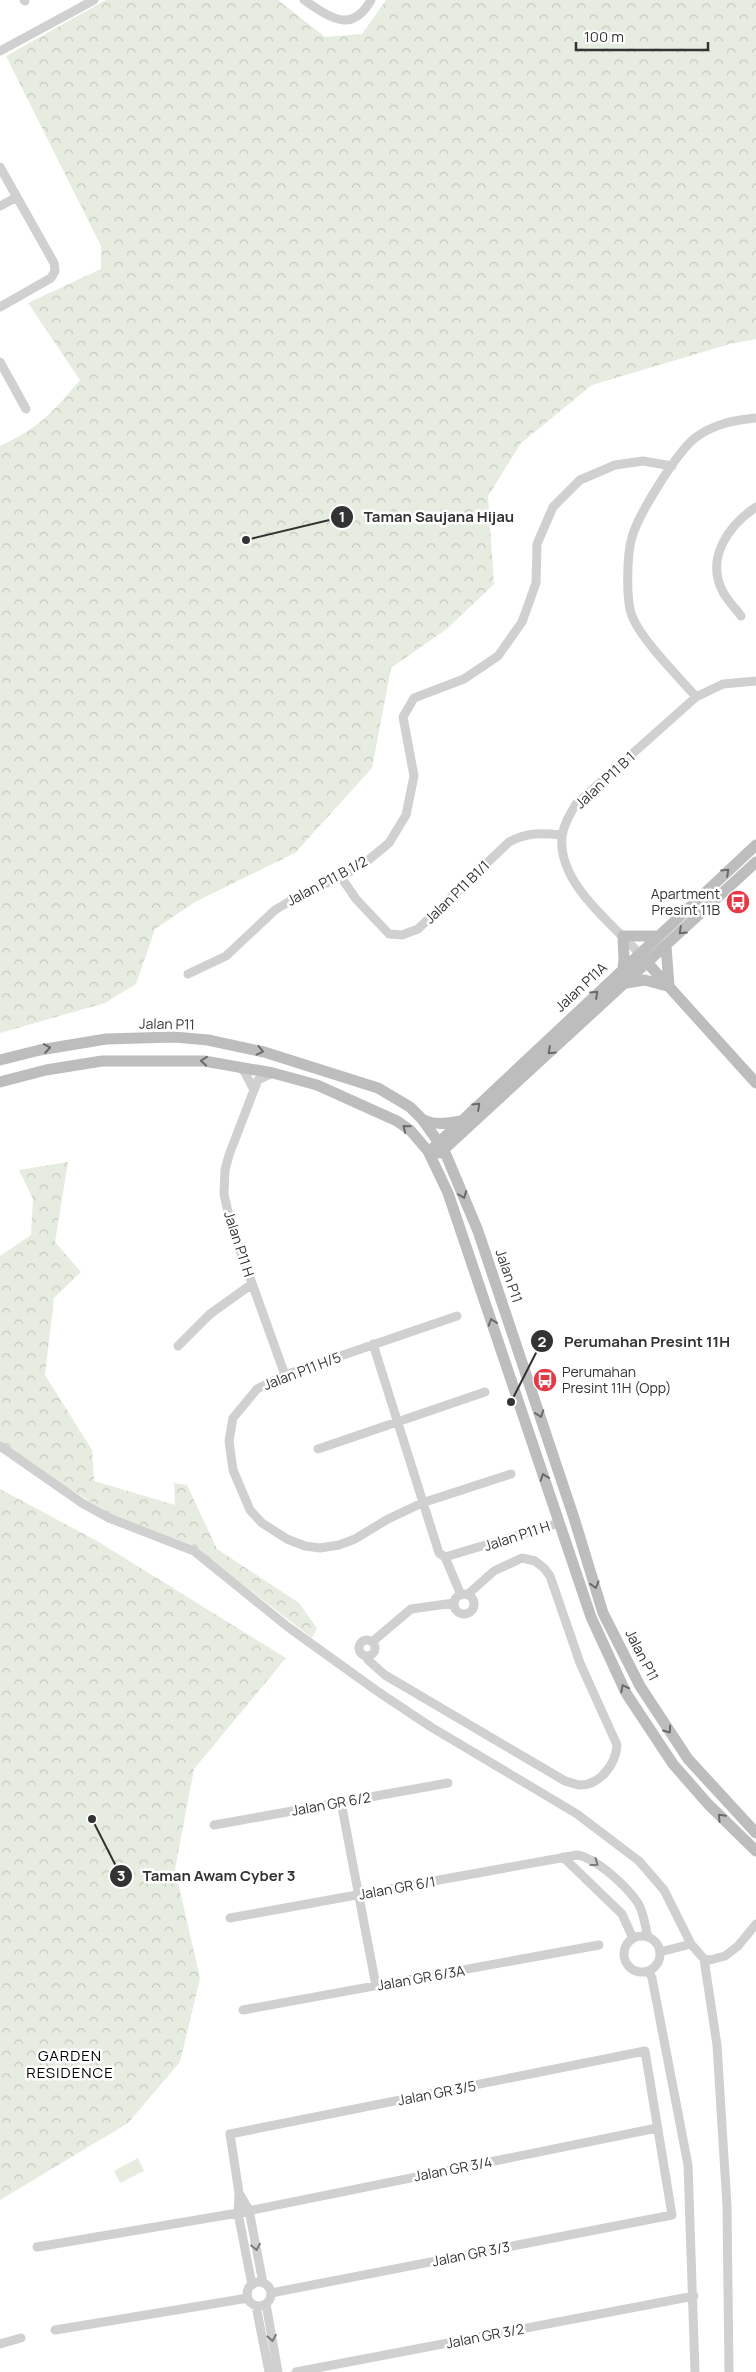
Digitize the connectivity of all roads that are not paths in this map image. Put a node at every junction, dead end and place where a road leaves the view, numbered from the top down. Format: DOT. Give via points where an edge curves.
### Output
graph roads {
  1 [pos="94,0"];
  2 [pos="304,0"];
  3 [pos="371,0"];
  4 [pos="0,51"];
  5 [pos="0,167"];
  6 [pos="17,197"];
  7 [pos="0,206"];
  8 [pos="0,307"];
  9 [pos="0,362"];
  10 [pos="26,409"];
  11 [pos="756,418"];
  12 [pos="672,466"];
  13 [pos="756,508"];
  14 [pos="740,616"];
  15 [pos="756,681"];
  16 [pos="696,697"];
  17 [pos="562,835"];
  18 [pos="756,845"];
  19 [pos="756,862"];
  20 [pos="341,877"];
  21 [pos="623,936"];
  22 [pos="658,936"];
  23 [pos="666,946"];
  24 [pos="639,953"];
  25 [pos="648,962"];
  26 [pos="623,968"];
  27 [pos="188,974"];
  28 [pos="626,983"];
  29 [pos="669,986"];
  30 [pos="0,1060"];
  31 [pos="237,1065"];
  32 [pos="273,1073"];
  33 [pos="0,1082"];
  34 [pos="756,1083"];
  35 [pos="254,1090"];
  36 [pos="422,1119"];
  37 [pos="461,1121"];
  38 [pos="442,1146"];
  39 [pos="431,1155"];
  40 [pos="252,1284"];
  41 [pos="457,1316"];
  42 [pos="374,1344"];
  43 [pos="178,1346"];
  44 [pos="285,1375"];
  45 [pos="485,1392"];
  46 [pos="397,1422"];
  47 [pos="0,1446"];
  48 [pos="318,1449"];
  49 [pos="511,1474"];
  50 [pos="568,1498"];
  51 [pos="422,1503"];
  52 [pos="559,1523"];
  53 [pos="581,1539"];
  54 [pos="445,1557"];
  55 [pos="464,1595"];
  56 [pos="454,1603"];
  57 [pos="372,1642"];
  58 [pos="367,1656"];
  59 [pos="448,1783"];
  60 [pos="341,1802"];
  61 [pos="214,1825"];
  62 [pos="756,1832"];
  63 [pos="756,1851"];
  64 [pos="563,1857"];
  65 [pos="359,1894"];
  66 [pos="637,1902"];
  67 [pos="622,1914"];
  68 [pos="230,1918"];
  69 [pos="756,1924"];
  70 [pos="648,1937"];
  71 [pos="632,1938"];
  72 [pos="691,1944"];
  73 [pos="599,1945"];
  74 [pos="660,1952"];
  75 [pos="704,1959"];
  76 [pos="649,1972"];
  77 [pos="376,1986"];
  78 [pos="243,2010"];
  79 [pos="657,2128"];
  80 [pos="239,2192"];
  81 [pos="249,2210"];
  82 [pos="238,2213"];
  83 [pos="37,2247"];
  84 [pos="263,2283"];
  85 [pos="252,2285"];
  86 [pos="271,2293"];
  87 [pos="694,2296"];
  88 [pos="248,2298"];
  89 [pos="266,2304"];
  90 [pos="256,2306"];
  91 [pos="55,2330"];
  92 [pos="22,2338"];
  93 [pos="0,2344"];
  94 [pos="269,2372"];
  95 [pos="278,2372"];
  96 [pos="296,2372"];
  97 [pos="695,2372"];
  98 [pos="730,2372"];
  1 -- 4 [label="street"];
  2 -- 3 [label="street" via="331,18 348,20 364,12"];
  5 -- 6 [label="street"];
  6 -- 7 [label="street"];
  6 -- 8 [label="street" via="54,263 55,271 51,278"];
  9 -- 10 [label="street"];
  11 -- 12 [label="street" via="735,420 694,438"];
  12 -- 16 [label="street" via="637,522 631,538 628,591 632,614 643,634"];
  12 -- 20 [label="street, Jalan P11 B 1/2" via="643,461 616,465 580,480 553,506 537,544 536,583 522,622 498,656 464,679 414,698 403,717 414,776 406,815 389,843"];
  13 -- 14 [label="street" via="740,518 720,546 716,562 722,590"];
  15 -- 16 [label="street, Jalan P11 B 1" via="723,684"];
  16 -- 17 [label="street, Jalan P11 B 1" via="576,804"];
  17 -- 20 [label="street, Jalan P11 B1/1" via="537,833 522,835 509,842 418,929 402,935 389,934 356,899"];
  17 -- 21 [label="street, Jalan P11 B 1" via="565,865 572,879"];
  22 -- 18 [label="main road, Jalan P11A, one-way"];
  19 -- 23 [label="main road, Jalan P11A, one-way"];
  20 -- 27 [label="street, Jalan P11 B 1/2" via="305,892 275,910 226,956"];
  21 -- 22 [label="main road"];
  21 -- 24 [label="street, Jalan P11 B 1"];
  21 -- 26 [label="main road"];
  22 -- 24 [label="main road, Jalan P11A"];
  23 -- 25 [label="main road, Jalan P11A"];
  23 -- 29 [label="main road"];
  24 -- 25 [label="main road"];
  24 -- 26 [label="main road, Jalan P11A"];
  25 -- 28 [label="main road, Jalan P11A"];
  25 -- 29 [label="main road"];
  37 -- 26 [label="main road, Jalan P11A, one-way"];
  28 -- 29 [label="main road" via="654,981"];
  28 -- 38 [label="main road, Jalan P11A, one-way"];
  29 -- 34 [label="main road"];
  30 -- 36 [label="main road, Jalan P11, one-way" via="106,1040 174,1037 208,1040 264,1052 378,1088 410,1107"];
  31 -- 32 [label="main road"];
  31 -- 33 [label="main road, one-way" via="179,1060 102,1061"];
  31 -- 35 [label="street"];
  32 -- 35 [label="street, Jalan P11 H" via="258,1080"];
  39 -- 32 [label="main road, one-way" via="410,1130 397,1121 317,1085"];
  35 -- 40 [label="street, Jalan P11 H" via="229,1155 224,1194 231,1225"];
  36 -- 37 [label="main road" via="429,1123"];
  36 -- 38 [label="main road, Jalan P11"];
  37 -- 38 [label="main road, Jalan P11A"];
  38 -- 39 [label="main road, Jalan P11A"];
  38 -- 50 [label="main road, Jalan P11, one-way" via="478,1231"];
  52 -- 39 [label="main road, one-way" via="460,1227"];
  40 -- 43 [label="street" via="210,1314"];
  40 -- 44 [label="street, Jalan P11 H"];
  41 -- 42 [label="street, Jalan P11 H/5"];
  42 -- 44 [label="street, Jalan P11 H/5"];
  42 -- 46 [label="street"];
  44 -- 51 [label="street, Jalan P11 H/5" via="257,1389 233,1418 230,1441 233,1470 250,1510 262,1523 305,1546 330,1547 355,1539"];
  45 -- 46 [label="street"];
  46 -- 48 [label="street"];
  46 -- 51 [label="street"];
  47 -- 72 [label="street" via="109,1518 194,1551 377,1692 577,1814 639,1861 664,1890"];
  49 -- 51 [label="street, Jalan P11 H/5"];
  50 -- 52 [label="main road"];
  50 -- 53 [label="main road, Jalan P11"];
  51 -- 54 [label="street" via="439,1553"];
  52 -- 53 [label="main road"];
  52 -- 54 [label="street, Jalan P11 H"];
  63 -- 52 [label="main road, one-way" via="673,1764 626,1693 591,1617"];
  53 -- 62 [label="main road, Jalan P11, one-way" via="603,1613 654,1710 688,1759"];
  54 -- 55 [label="street"];
  55 -- 56 [label="street"];
  55 -- 56 [label="street" via="474,1602 468,1614 458,1612"];
  55 -- 58 [label="street" via="494,1571 522,1558 535,1560 550,1576 580,1663 617,1745 616,1755 608,1769 595,1782 580,1785 565,1781 386,1675"];
  56 -- 57 [label="street" via="412,1609"];
  57 -- 58 [label="street" via="375,1651"];
  57 -- 58 [label="street" via="363,1640 358,1645 361,1654"];
  59 -- 60 [label="street, Jalan GR 6/2"];
  60 -- 61 [label="street, Jalan GR 6/2"];
  60 -- 65 [label="street"];
  64 -- 65 [label="street, Jalan GR 6/1"];
  64 -- 66 [label="street, Jalan GR 6/1, one-way" via="587,1856"];
  64 -- 67 [label="street"];
  65 -- 68 [label="street, Jalan GR 6/1"];
  65 -- 77 [label="street"];
  66 -- 67 [label="street"];
  66 -- 70 [label="street"];
  67 -- 71 [label="street"];
  69 -- 75 [label="street" via="725,1956"];
  70 -- 71 [label="street"];
  70 -- 74 [label="street"];
  71 -- 76 [label="street" via="624,1947 626,1965 636,1972"];
  72 -- 74 [label="street"];
  72 -- 75 [label="street"];
  73 -- 77 [label="street, Jalan GR 6/3A"];
  74 -- 76 [label="street" via="658,1964"];
  75 -- 98 [label="street" via="717,2045 727,2206"];
  76 -- 87 [label="street" via="688,2165"];
  77 -- 78 [label="street, Jalan GR 6/3A"];
  79 -- 80 [label="street, Jalan GR 3/5" via="645,2051 230,2134"];
  79 -- 81 [label="street, Jalan GR 3/4"];
  79 -- 86 [label="street, Jalan GR 3/3" via="672,2215"];
  80 -- 81 [label="street"];
  80 -- 82 [label="street"];
  81 -- 82 [label="street, Jalan GR 3/4"];
  81 -- 84 [label="street, one-way"];
  82 -- 83 [label="street"];
  82 -- 85 [label="street"];
  84 -- 85 [label="street"];
  84 -- 86 [label="street"];
  85 -- 88 [label="street" via="247,2292"];
  86 -- 89 [label="street"];
  87 -- 96 [label="street, Jalan GR 3/2"];
  87 -- 97 [label="street"];
  88 -- 90 [label="street"];
  88 -- 91 [label="street"];
  89 -- 90 [label="street"];
  89 -- 95 [label="street, one-way"];
  90 -- 94 [label="street"];
  92 -- 93 [label="street"];
}
